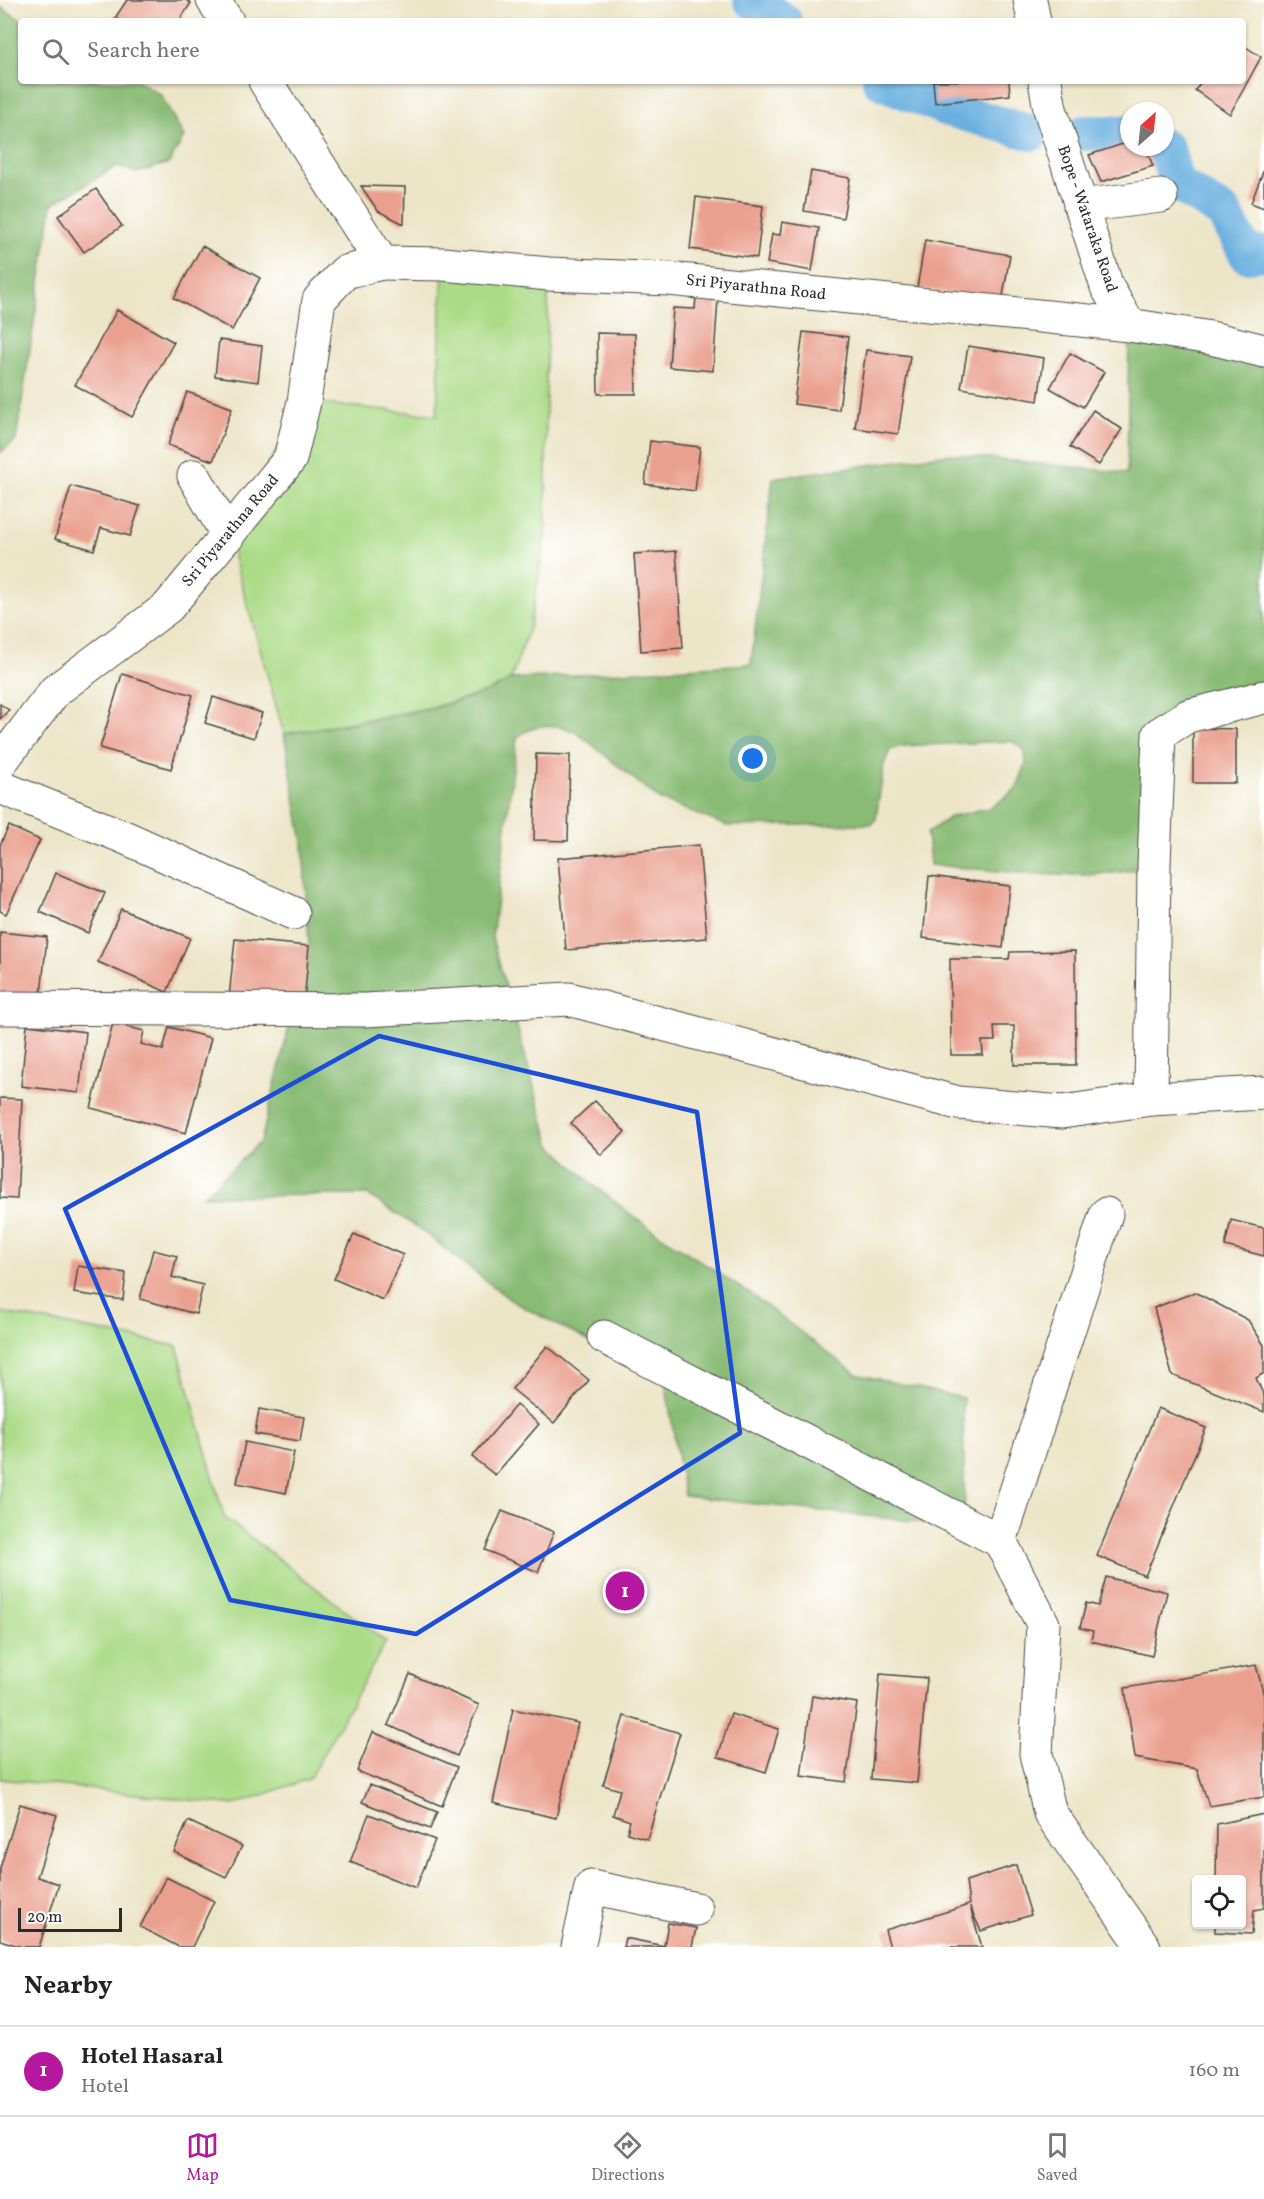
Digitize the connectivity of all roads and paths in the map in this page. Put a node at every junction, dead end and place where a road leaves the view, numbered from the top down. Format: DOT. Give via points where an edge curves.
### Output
graph roads {
  1 [pos="213,0"];
  2 [pos="1030,0"];
  3 [pos="224,18"];
  4 [pos="1033,18"];
  5 [pos="267,84"];
  6 [pos="1046,84"];
  7 [pos="1161,196"];
  8 [pos="1080,206"];
  9 [pos="382,263"];
  10 [pos="1129,325"];
  11 [pos="1264,351"];
  12 [pos="194,477"];
  13 [pos="228,537"];
  14 [pos="1264,697"];
  15 [pos="0,763"];
  16 [pos="0,787"];
  17 [pos="293,913"];
  18 [pos="0,1008"];
  19 [pos="1264,1093"];
  20 [pos="1151,1099"];
  21 [pos="1106,1214"];
  22 [pos="604,1337"];
  23 [pos="1000,1541"];
  24 [pos="696,1909"];
  25 [pos="578,1947"];
  26 [pos="1144,1947"];
  1 -- 3 [label="street"];
  2 -- 4 [label="street"];
  5 -- 9 [label="street"];
  6 -- 8 [label="street, Bope - Wataraka Road"];
  7 -- 8 [label="street"];
  8 -- 10 [label="street, Bope - Wataraka Road" via="1107,286"];
  9 -- 10 [label="street, Sri Piyarathna Road" via="669,279"];
  9 -- 13 [label="street, Sri Piyarathna Road" via="345,273 319,300 304,402 290,459"];
  10 -- 11 [label="street"];
  12 -- 13 [label="street"];
  13 -- 15 [label="street, Sri Piyarathna Road" via="168,607 55,691"];
  14 -- 20 [label="street" via="1188,716 1159,734"];
  16 -- 17 [label="street" via="124,837"];
  18 -- 20 [label="street" via="366,1010 569,999 958,1103 1062,1112"];
  19 -- 20 [label="street"];
  21 -- 23 [label="street"];
  22 -- 23 [label="street"];
  23 -- 26 [label="street" via="1043,1624 1036,1754 1050,1813"];
  24 -- 25 [label="street" via="591,1887"];
}
